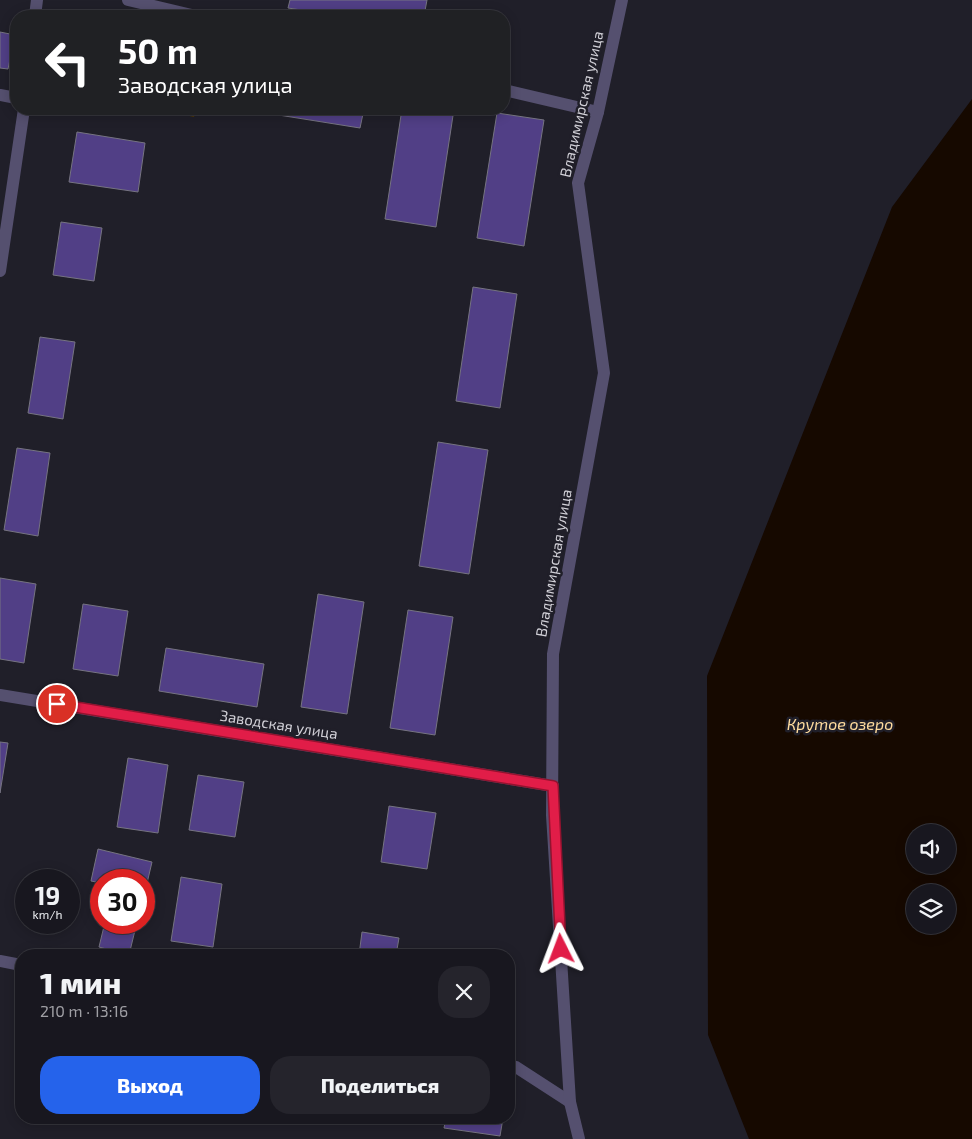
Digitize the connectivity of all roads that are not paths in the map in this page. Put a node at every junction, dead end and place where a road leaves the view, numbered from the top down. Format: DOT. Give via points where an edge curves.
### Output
graph roads {
  1 [pos="128,0"];
  2 [pos="622,0"];
  3 [pos="170,10"];
  4 [pos="510,91"];
  5 [pos="598,112"];
  6 [pos="23,115"];
  7 [pos="0,271"];
  8 [pos="0,695"];
  9 [pos="553,786"];
  10 [pos="0,962"];
  11 [pos="15,965"];
  12 [pos="515,1068"];
  13 [pos="570,1102"];
  14 [pos="579,1139"];
  1 -- 3 [label="street"];
  2 -- 5 [label="street, Владимирская улица"];
  4 -- 5 [label="street"];
  5 -- 9 [label="street, Владимирская улица" via="578,183 604,373 553,654"];
  6 -- 7 [label="street"];
  8 -- 9 [label="street, Заводская улица"];
  9 -- 13 [label="street, Владимирская улица" via="552,815"];
  10 -- 11 [label="street"];
  12 -- 13 [label="street"];
  13 -- 14 [label="street, Владимирская улица"];
}
